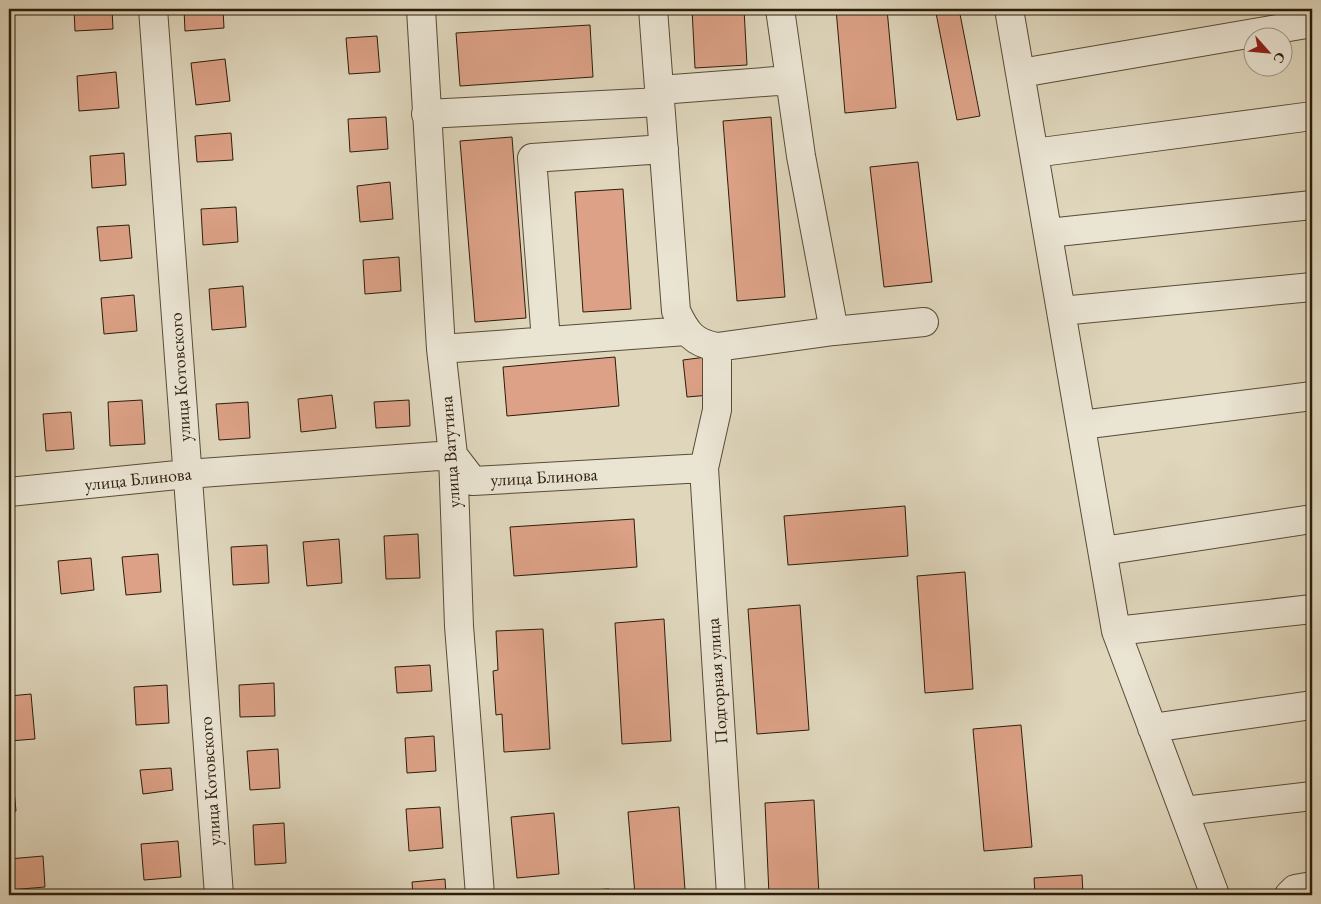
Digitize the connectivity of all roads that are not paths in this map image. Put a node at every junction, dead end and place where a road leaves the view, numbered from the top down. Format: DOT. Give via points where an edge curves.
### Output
graph roads {
  1 [pos="153,9"];
  2 [pos="421,9"];
  3 [pos="654,9"];
  4 [pos="780,9"];
  5 [pos="1009,9"];
  6 [pos="1312,23"];
  7 [pos="1021,74"];
  8 [pos="790,80"];
  9 [pos="660,96"];
  10 [pos="426,114"];
  11 [pos="1312,116"];
  12 [pos="664,149"];
  13 [pos="1034,154"];
  14 [pos="1312,205"];
  15 [pos="1048,233"];
  16 [pos="1312,287"];
  17 [pos="1061,311"];
  18 [pos="924,322"];
  19 [pos="686,331"];
  20 [pos="834,331"];
  21 [pos="546,341"];
  22 [pos="718,348"];
  23 [pos="441,349"];
  24 [pos="1312,396"];
  25 [pos="1081,425"];
  26 [pos="453,455"];
  27 [pos="704,468"];
  28 [pos="187,474"];
  29 [pos="9,492"];
  30 [pos="1312,519"];
  31 [pos="1103,550"];
  32 [pos="1312,609"];
  33 [pos="1116,632"];
  34 [pos="1312,705"];
  35 [pos="1152,728"];
  36 [pos="1312,796"];
  37 [pos="1184,811"];
  38 [pos="1312,886"];
  39 [pos="219,895"];
  40 [pos="480,895"];
  41 [pos="731,895"];
  42 [pos="1215,895"];
  43 [pos="1289,895"];
  1 -- 28 [label="street, улица Котовского"];
  2 -- 10 [label="street, улица Ватутина"];
  3 -- 9 [label="street"];
  4 -- 8 [label="street"];
  5 -- 7 [label="street"];
  6 -- 7 [label="street"];
  7 -- 13 [label="street"];
  8 -- 9 [label="street"];
  8 -- 20 [label="street"];
  9 -- 10 [label="street"];
  9 -- 12 [label="street"];
  10 -- 23 [label="street, улица Ватутина"];
  11 -- 13 [label="street"];
  12 -- 19 [label="street" via="676,311"];
  12 -- 21 [label="street" via="532,158"];
  13 -- 15 [label="street"];
  14 -- 15 [label="street"];
  15 -- 17 [label="street"];
  16 -- 17 [label="street"];
  17 -- 25 [label="street"];
  18 -- 20 [label="street"];
  19 -- 21 [label="street"];
  19 -- 22 [label="street" via="704,345"];
  20 -- 22 [label="street"];
  21 -- 23 [label="street"];
  22 -- 27 [label="street" via="717,410"];
  23 -- 26 [label="street, улица Ватутина"];
  24 -- 25 [label="street"];
  25 -- 31 [label="street"];
  26 -- 27 [label="street, улица Блинова" via="473,481"];
  26 -- 28 [label="street, улица Блинова"];
  26 -- 40 [label="street, улица Ватутина" via="459,626"];
  27 -- 41 [label="street, Подгорная улица"];
  28 -- 29 [label="street, улица Блинова"];
  28 -- 39 [label="street, улица Котовского"];
  30 -- 31 [label="street"];
  31 -- 33 [label="street"];
  32 -- 33 [label="street"];
  33 -- 35 [label="street"];
  34 -- 35 [label="street"];
  35 -- 37 [label="street"];
  36 -- 37 [label="street"];
  37 -- 42 [label="street"];
  38 -- 43 [label="street" via="1295,889"];
}
